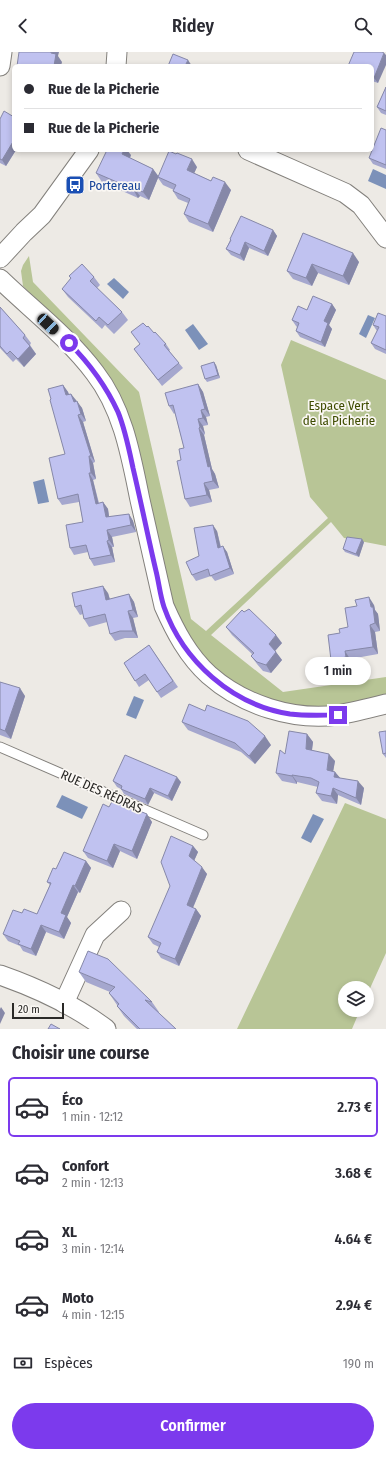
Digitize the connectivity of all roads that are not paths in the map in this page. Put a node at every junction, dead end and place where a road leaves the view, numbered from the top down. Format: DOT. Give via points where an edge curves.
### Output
graph roads {
  1 [pos="2,52"];
  2 [pos="117,52"];
  3 [pos="116,64"];
  4 [pos="0,66"];
  5 [pos="88,152"];
  6 [pos="253,152"];
  7 [pos="386,238"];
  8 [pos="0,258"];
  9 [pos="0,279"];
  10 [pos="386,704"];
  11 [pos="0,747"];
  12 [pos="203,835"];
  13 [pos="121,911"];
  14 [pos="0,975"];
  15 [pos="64,1003"];
  16 [pos="106,1029"];
  1 -- 4 [label="street"];
  2 -- 3 [label="street"];
  5 -- 8 [label="street" via="42,215"];
  6 -- 7 [label="street" via="345,193 361,205"];
  9 -- 10 [label="street" via="78,352 110,396 118,413 129,451 164,606 182,643 208,674 228,690 247,700 288,714 338,715"];
  11 -- 12 [label="lane, RUE DES RÉDRAS"];
  13 -- 15 [label="street" via="95,935"];
  14 -- 15 [label="street" via="29,985"];
  15 -- 16 [label="street"];
}
